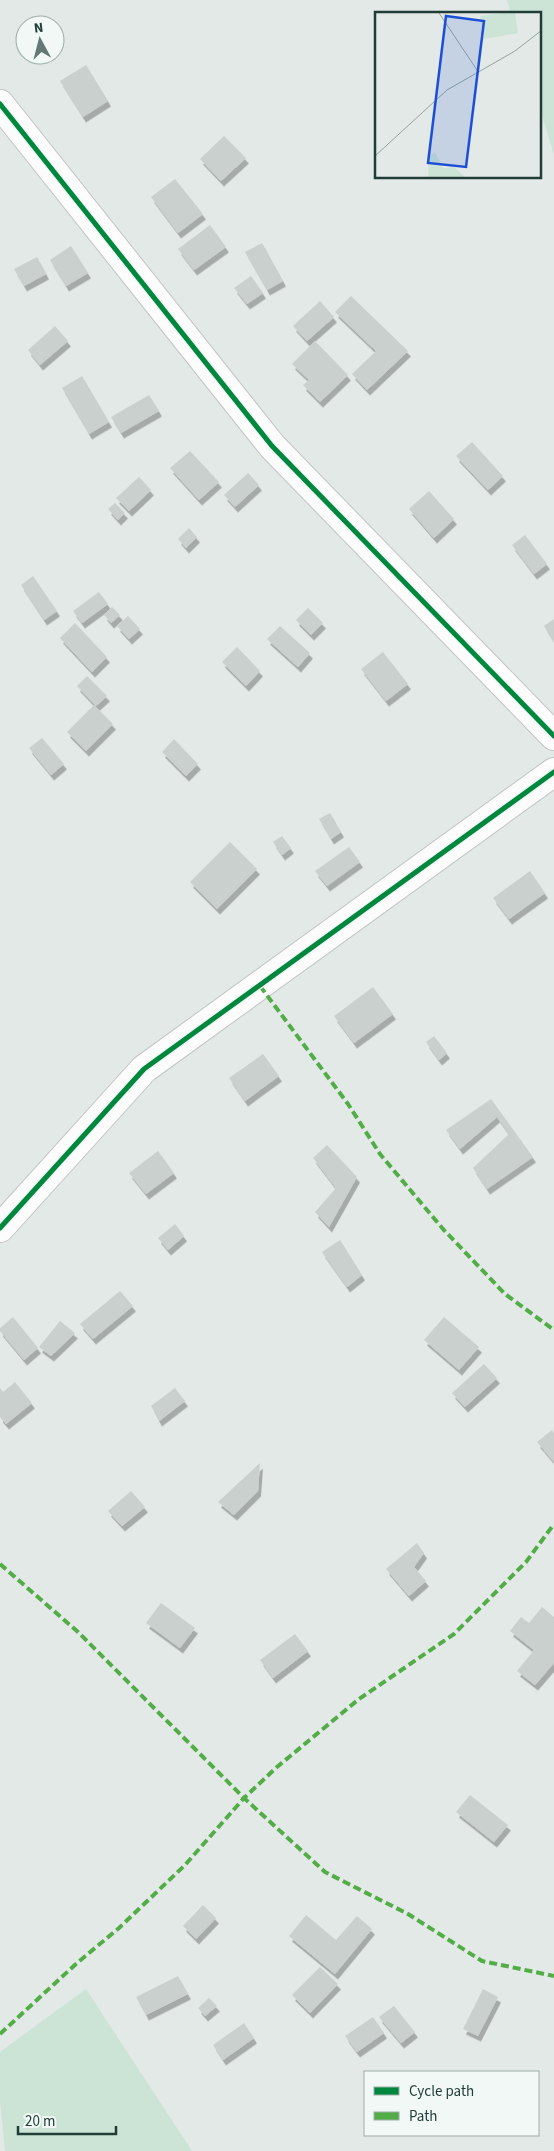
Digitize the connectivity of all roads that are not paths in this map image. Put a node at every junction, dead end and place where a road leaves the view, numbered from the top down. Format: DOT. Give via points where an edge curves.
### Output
graph roads {
  1 [pos="0,104"];
  2 [pos="554,736"];
  3 [pos="554,772"];
  4 [pos="0,1228"];
  1 -- 2 [label="street" via="272,446"];
  3 -- 4 [label="street" via="144,1069"];
}
